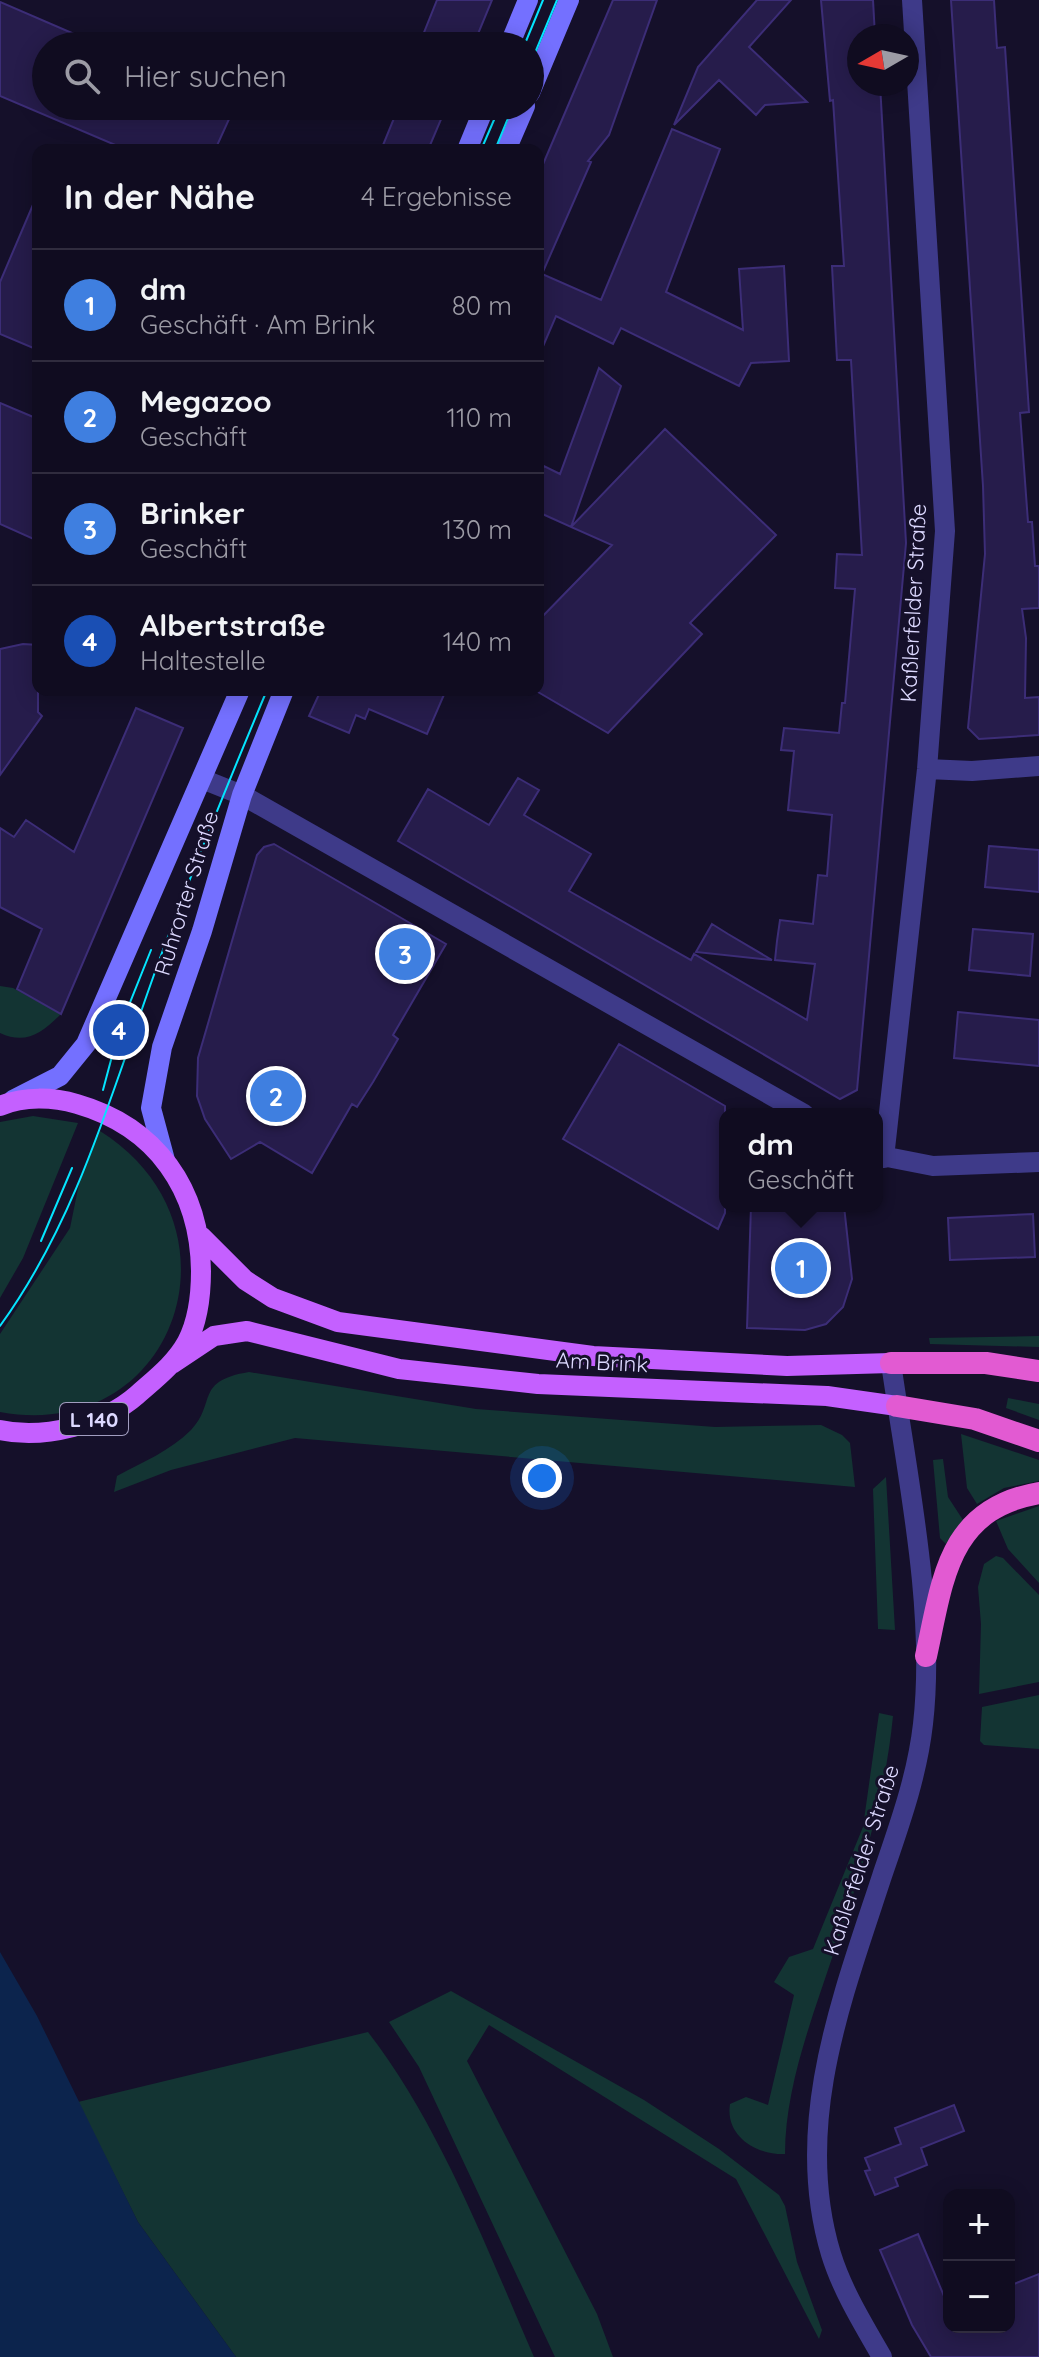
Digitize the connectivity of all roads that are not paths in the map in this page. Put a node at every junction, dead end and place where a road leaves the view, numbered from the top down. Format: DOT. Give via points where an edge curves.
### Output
graph roads {
  1 [pos="528,0"];
  2 [pos="569,0"];
  3 [pos="912,0"];
  4 [pos="515,32"];
  5 [pos="544,60"];
  6 [pos="479,120"];
  7 [pos="519,120"];
  8 [pos="469,144"];
  9 [pos="509,144"];
  10 [pos="237,696"];
  11 [pos="282,696"];
  12 [pos="1039,766"];
  13 [pos="927,769"];
  14 [pos="202,779"];
  15 [pos="242,795"];
  16 [pos="5,1104"];
  17 [pos="793,1108"];
  18 [pos="883,1131"];
  19 [pos="883,1157"];
  20 [pos="165,1160"];
  21 [pos="1039,1162"];
  22 [pos="201,1236"];
  23 [pos="891,1363"];
  24 [pos="172,1364"];
  25 [pos="1039,1371"];
  26 [pos="897,1406"];
  27 [pos="0,1430"];
  28 [pos="1039,1441"];
  29 [pos="1039,1493"];
  30 [pos="926,1656"];
  31 [pos="882,2357"];
  1 -- 4 [label="main road"];
  2 -- 5 [label="main road"];
  3 -- 13 [label="street, Kaßlerfelder Straße" via="945,531"];
  6 -- 8 [label="main road"];
  7 -- 9 [label="main road"];
  10 -- 14 [label="main road, Ruhrorter Straße"];
  11 -- 15 [label="main road, Ruhrorter Straße"];
  12 -- 13 [label="street"];
  13 -- 18 [label="street, Kaßlerfelder Straße"];
  14 -- 15 [label="street"];
  14 -- 16 [label="main road, Ruhrorter Straße" via="86,1044 60,1076"];
  15 -- 17 [label="street"];
  15 -- 20 [label="main road, Ruhrorter Straße" via="154,1081 151,1108"];
  16 -- 20 [label="main road, Ruhrorter Straße / L 140" via="39,1098 106,1113"];
  19 -- 21 [label="street" via="933,1166"];
  20 -- 22 [label="main road, Ruhrorter Straße / L 140" via="192,1203"];
  22 -- 23 [label="main road, Am Brink" via="245,1280 273,1298 338,1322 593,1356 787,1366"];
  22 -- 24 [label="main road, Ruhrorter Straße / L 140" via="201,1296 188,1341"];
  23 -- 25 [label="highway, Am Brink" via="986,1363"];
  23 -- 26 [label="street, Kaßlerfelder Straße"];
  24 -- 26 [label="main road, Am Brink" via="214,1336 247,1331 399,1369 538,1384 827,1396"];
  24 -- 27 [label="main road, Ruhrorter Straße / L 140" via="117,1412 63,1428 17,1434"];
  26 -- 28 [label="highway, Am Brink" via="975,1419"];
  26 -- 30 [label="street, Kaßlerfelder Straße" via="909,1471"];
  29 -- 30 [label="highway" via="989,1510 960,1541 947,1563"];
  30 -- 31 [label="street, Kaßlerfelder Straße" via="917,1762 850,1975 823,2074 816,2129 816,2189 831,2255"];
}
